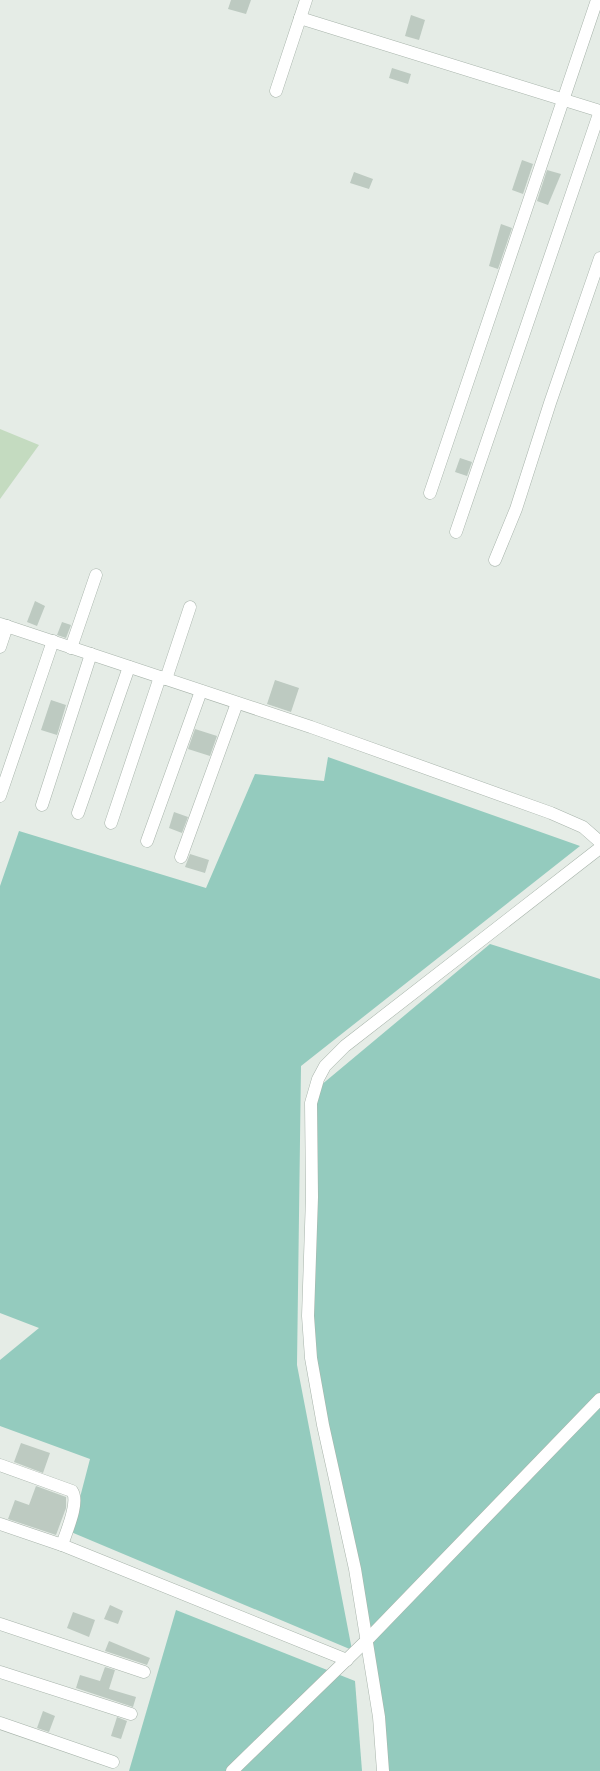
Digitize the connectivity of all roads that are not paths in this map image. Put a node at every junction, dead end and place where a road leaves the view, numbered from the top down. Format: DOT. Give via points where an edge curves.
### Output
graph roads {
  1 [pos="306,0"];
  2 [pos="597,0"];
  3 [pos="300,18"];
  4 [pos="276,92"];
  5 [pos="564,99"];
  6 [pos="600,111"];
  7 [pos="600,258"];
  8 [pos="430,493"];
  9 [pos="456,532"];
  10 [pos="495,560"];
  11 [pos="96,575"];
  12 [pos="190,607"];
  13 [pos="4,625"];
  14 [pos="53,641"];
  15 [pos="0,647"];
  16 [pos="71,648"];
  17 [pos="91,654"];
  18 [pos="129,667"];
  19 [pos="163,678"];
  20 [pos="201,691"];
  21 [pos="237,703"];
  22 [pos="0,796"];
  23 [pos="42,805"];
  24 [pos="78,814"];
  25 [pos="111,823"];
  26 [pos="146,841"];
  27 [pos="600,842"];
  28 [pos="600,848"];
  29 [pos="181,857"];
  30 [pos="600,1399"];
  31 [pos="0,1465"];
  32 [pos="0,1524"];
  33 [pos="62,1545"];
  34 [pos="0,1624"];
  35 [pos="367,1640"];
  36 [pos="347,1660"];
  37 [pos="0,1672"];
  38 [pos="144,1672"];
  39 [pos="131,1714"];
  40 [pos="0,1723"];
  41 [pos="113,1762"];
  42 [pos="232,1771"];
  43 [pos="383,1771"];
  1 -- 3 [label="street"];
  2 -- 5 [label="street"];
  3 -- 4 [label="street"];
  3 -- 5 [label="street"];
  5 -- 6 [label="street"];
  5 -- 8 [label="street"];
  6 -- 9 [label="street"];
  7 -- 10 [label="street" via="516,509"];
  11 -- 16 [label="street"];
  12 -- 19 [label="street"];
  13 -- 14 [label="street"];
  13 -- 15 [label="street"];
  14 -- 16 [label="street"];
  14 -- 22 [label="street"];
  16 -- 17 [label="street"];
  17 -- 18 [label="street"];
  17 -- 23 [label="street"];
  18 -- 19 [label="street"];
  18 -- 24 [label="street"];
  19 -- 20 [label="street"];
  19 -- 25 [label="street"];
  20 -- 21 [label="street"];
  20 -- 26 [label="street"];
  21 -- 27 [label="street" via="551,813 583,827"];
  21 -- 29 [label="street"];
  28 -- 35 [label="street" via="345,1046 325,1066 312,1097 308,1316 310,1358 355,1569"];
  30 -- 35 [label="street"];
  31 -- 33 [label="street" via="72,1491 74,1506"];
  32 -- 33 [label="street"];
  33 -- 36 [label="street"];
  34 -- 38 [label="street"];
  35 -- 36 [label="street"];
  35 -- 43 [label="street" via="379,1717"];
  36 -- 42 [label="street"];
  37 -- 39 [label="street"];
  40 -- 41 [label="street"];
}
